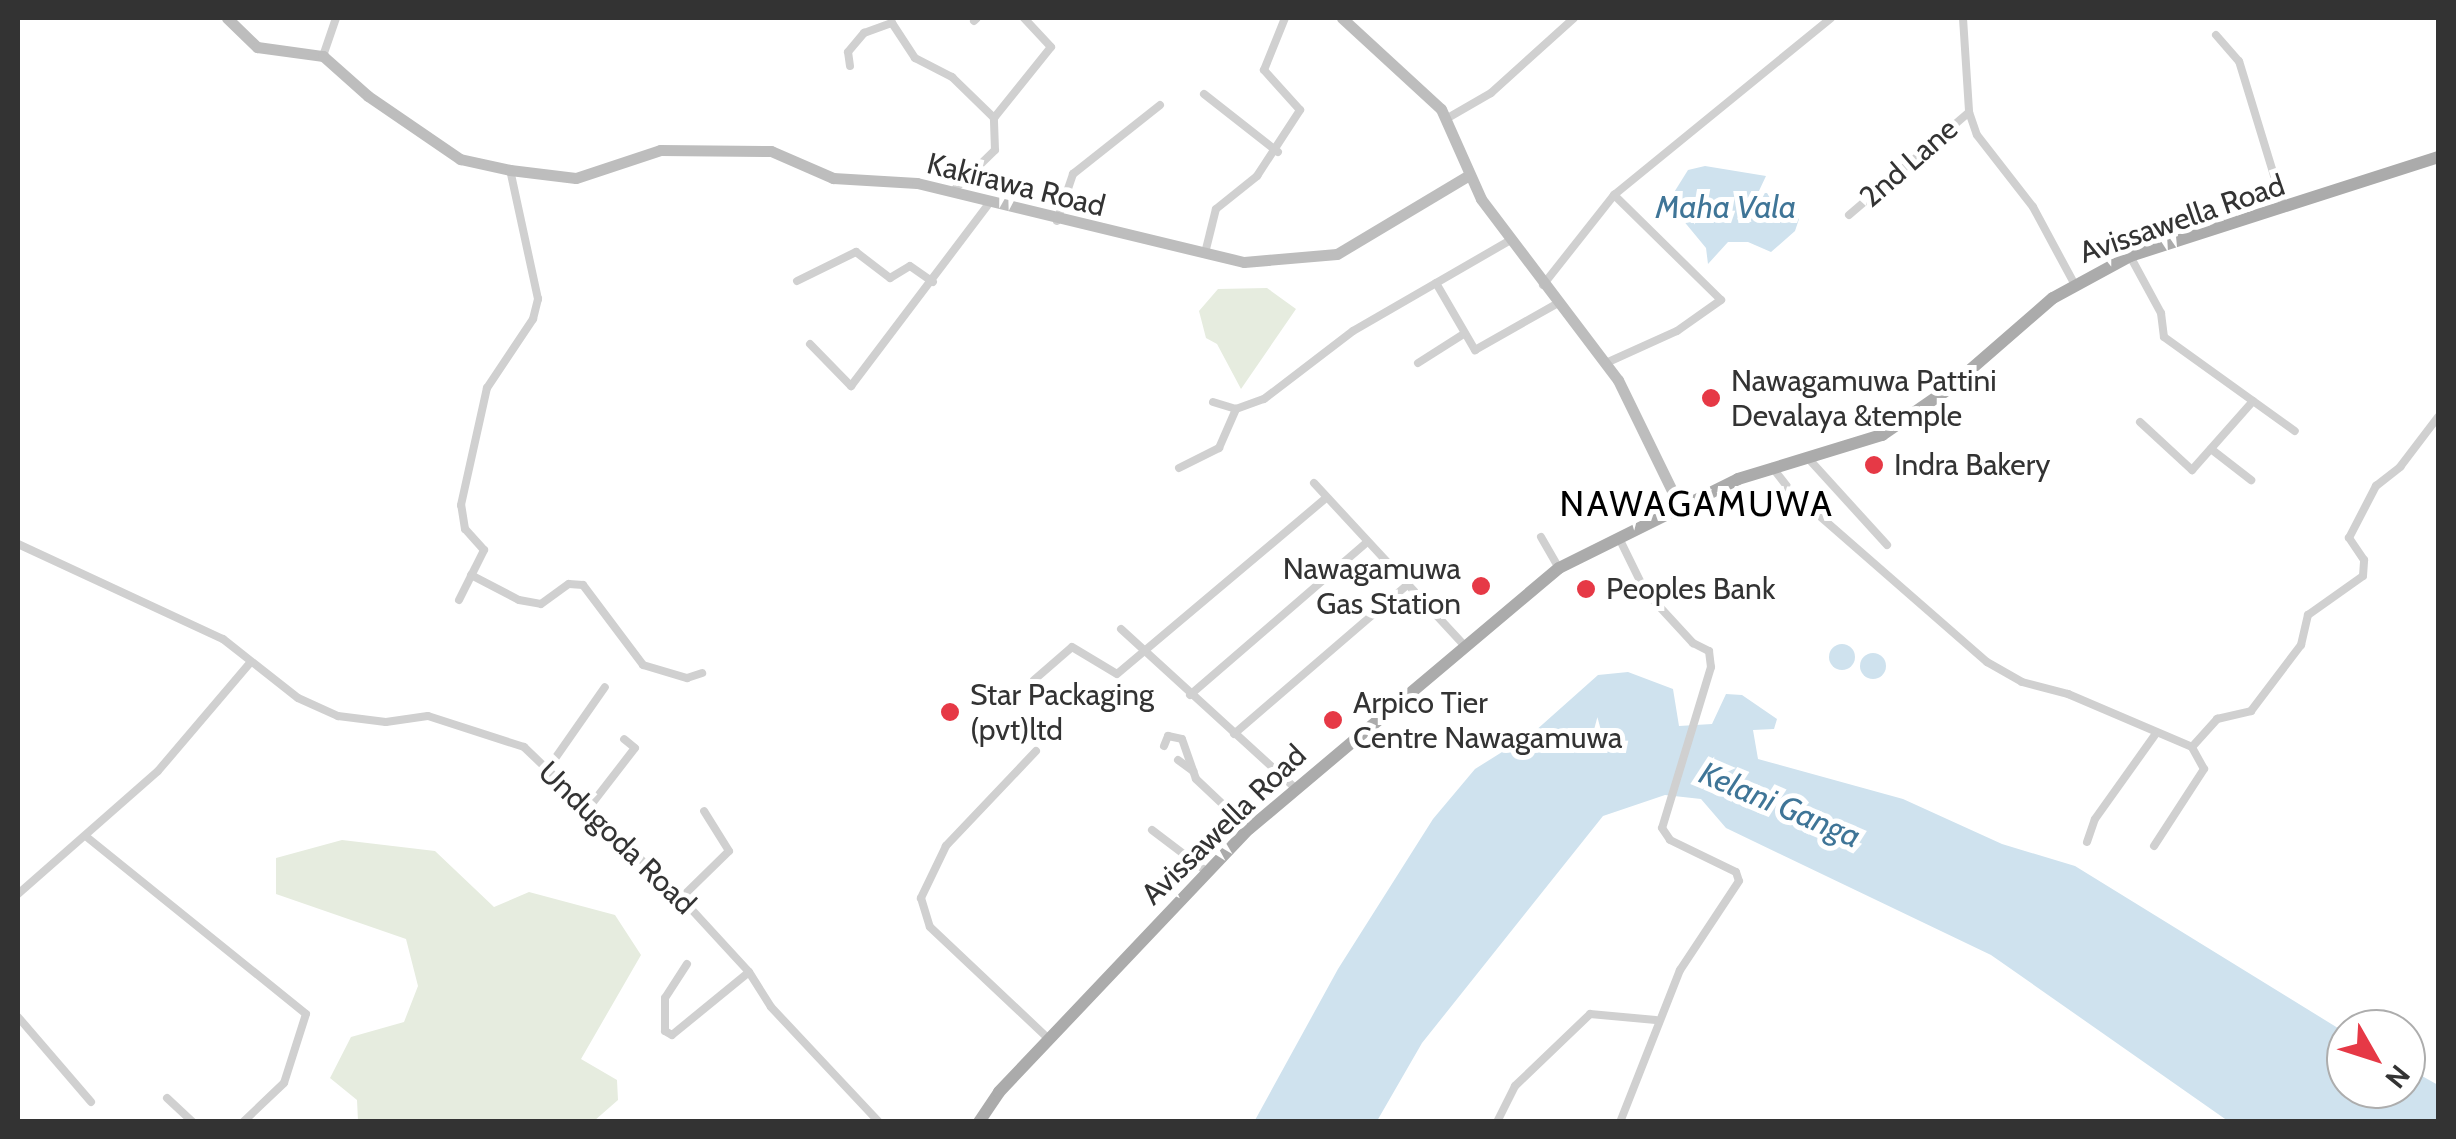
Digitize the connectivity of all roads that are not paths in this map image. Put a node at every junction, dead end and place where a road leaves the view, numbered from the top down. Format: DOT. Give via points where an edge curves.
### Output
graph roads {
  1 [pos="227,18"];
  2 [pos="336,18"];
  3 [pos="1024,18"];
  4 [pos="1285,18"];
  5 [pos="1342,18"];
  6 [pos="1574,18"];
  7 [pos="1831,18"];
  8 [pos="1964,18"];
  9 [pos="2216,35"];
  10 [pos="323,56"];
  11 [pos="850,66"];
  12 [pos="1204,94"];
  13 [pos="1160,105"];
  14 [pos="1969,112"];
  15 [pos="994,118"];
  16 [pos="1446,120"];
  17 [pos="1278,152"];
  18 [pos="2438,156"];
  19 [pos="510,170"];
  20 [pos="1468,175"];
  21 [pos="952,192"];
  22 [pos="1614,195"];
  23 [pos="988,205"];
  24 [pos="2284,208"];
  25 [pos="1850,215"];
  26 [pos="1056,221"];
  27 [pos="1509,241"];
  28 [pos="2130,256"];
  29 [pos="1204,257"];
  30 [pos="796,281"];
  31 [pos="933,282"];
  32 [pos="1436,283"];
  33 [pos="2074,283"];
  34 [pos="1543,285"];
  35 [pos="1558,302"];
  36 [pos="1462,336"];
  37 [pos="810,344"];
  38 [pos="1606,363"];
  39 [pos="1418,364"];
  40 [pos="2253,401"];
  41 [pos="1212,402"];
  42 [pos="1236,409"];
  43 [pos="2438,417"];
  44 [pos="2140,422"];
  45 [pos="2294,432"];
  46 [pos="2211,449"];
  47 [pos="1807,458"];
  48 [pos="1772,467"];
  49 [pos="1179,468"];
  50 [pos="2251,480"];
  51 [pos="1314,484"];
  52 [pos="1326,498"];
  53 [pos="1680,505"];
  54 [pos="1617,534"];
  55 [pos="1540,537"];
  56 [pos="18,544"];
  57 [pos="1365,544"];
  58 [pos="1887,545"];
  59 [pos="1559,568"];
  60 [pos="471,575"];
  61 [pos="1405,587"];
  62 [pos="459,600"];
  63 [pos="1121,628"];
  64 [pos="1463,644"];
  65 [pos="1146,653"];
  66 [pos="249,664"];
  67 [pos="702,673"];
  68 [pos="1034,680"];
  69 [pos="604,687"];
  70 [pos="1190,695"];
  71 [pos="1234,734"];
  72 [pos="2156,735"];
  73 [pos="624,739"];
  74 [pos="1164,746"];
  75 [pos="2192,747"];
  76 [pos="1036,751"];
  77 [pos="1178,760"];
  78 [pos="547,770"];
  79 [pos="1194,771"];
  80 [pos="1295,788"];
  81 [pos="587,810"];
  82 [pos="704,811"];
  83 [pos="1249,829"];
  84 [pos="1152,830"];
  85 [pos="88,838"];
  86 [pos="2087,842"];
  87 [pos="2154,846"];
  88 [pos="1206,871"];
  89 [pos="18,894"];
  90 [pos="681,898"];
  91 [pos="687,964"];
  92 [pos="749,972"];
  93 [pos="18,1017"];
  94 [pos="1656,1020"];
  95 [pos="1049,1039"];
  96 [pos="167,1098"];
  97 [pos="91,1102"];
  98 [pos="192,1122"];
  99 [pos="243,1122"];
  100 [pos="879,1122"];
  101 [pos="980,1122"];
  102 [pos="1497,1122"];
  103 [pos="1620,1122"];
  1 -- 10 [label="street" via="256,48"];
  2 -- 10 [label="street"];
  3 -- 15 [label="street" via="1051,48"];
  4 -- 17 [label="street" via="1264,70 1300,110"];
  5 -- 16 [label="street"];
  6 -- 16 [label="street" via="1490,93"];
  7 -- 22 [label="street"];
  8 -- 14 [label="street"];
  9 -- 24 [label="street" via="2239,61"];
  10 -- 19 [label="street, Kakirawa Road" via="368,96 460,158"];
  11 -- 15 [label="street" via="848,52 864,33 892,23 915,58 952,77"];
  12 -- 17 [label="street"];
  13 -- 26 [label="street" via="1073,174"];
  14 -- 25 [label="street, 2nd Lane"];
  14 -- 33 [label="street"];
  15 -- 21 [label="street" via="995,150"];
  16 -- 20 [label="street"];
  17 -- 29 [label="street" via="1216,209"];
  18 -- 24 [label="main road, Avissawella Road"];
  19 -- 21 [label="street, Kakirawa Road" via="576,178 660,150 772,152 833,178"];
  19 -- 60 [label="street" via="538,299 533,319 487,388 460,504 465,529 484,550"];
  20 -- 27 [label="street"];
  20 -- 29 [label="street, Kakirawa Road" via="1323,258"];
  21 -- 23 [label="street, Kakirawa Road"];
  22 -- 34 [label="street"];
  22 -- 38 [label="street" via="1722,300"];
  23 -- 26 [label="street, Kakirawa Road"];
  23 -- 31 [label="street"];
  24 -- 28 [label="main road, Avissawella Road"];
  26 -- 29 [label="street, Kakirawa Road"];
  27 -- 32 [label="street"];
  27 -- 34 [label="street"];
  28 -- 33 [label="main road, Avissawella Road"];
  28 -- 40 [label="street" via="2161,313 2164,337"];
  30 -- 31 [label="street" via="856,252 890,278 910,266"];
  31 -- 37 [label="street" via="851,386"];
  32 -- 36 [label="street"];
  32 -- 42 [label="street" via="1353,330 1303,375"];
  33 -- 47 [label="main road, Avissawella Road" via="1882,435"];
  34 -- 35 [label="street"];
  35 -- 36 [label="street" via="1494,344 1475,350"];
  35 -- 38 [label="street"];
  36 -- 39 [label="street"];
  38 -- 53 [label="street"];
  40 -- 45 [label="street"];
  40 -- 46 [label="street"];
  41 -- 42 [label="street"];
  42 -- 49 [label="street" via="1219,448"];
  43 -- 75 [label="street" via="2400,468 2376,486 2349,538 2364,560 2363,576 2308,615 2301,644 2252,711 2217,719"];
  44 -- 46 [label="street" via="2192,470"];
  46 -- 50 [label="street"];
  47 -- 48 [label="main road, Avissawella Road"];
  47 -- 58 [label="street"];
  48 -- 53 [label="main road, Avissawella Road"];
  48 -- 72 [label="street" via="1790,492 1832,521 1987,662"];
  51 -- 52 [label="street"];
  52 -- 57 [label="street"];
  52 -- 65 [label="street"];
  53 -- 54 [label="main road, Avissawella Road"];
  54 -- 59 [label="main road, Avissawella Road"];
  54 -- 94 [label="street" via="1645,592 1709,651 1712,666 1660,822 1670,840 1736,872 1738,881"];
  55 -- 59 [label="street"];
  56 -- 66 [label="street, Undugoda Road" via="223,639"];
  57 -- 61 [label="street"];
  57 -- 70 [label="street"];
  59 -- 64 [label="main road, Avissawella Road"];
  60 -- 62 [label="street"];
  60 -- 67 [label="street" via="541,604 570,584 583,585 643,665 687,678"];
  61 -- 64 [label="street"];
  61 -- 71 [label="street"];
  63 -- 65 [label="street"];
  64 -- 80 [label="main road, Avissawella Road"];
  65 -- 68 [label="street" via="1117,674 1072,647"];
  65 -- 70 [label="street"];
  66 -- 78 [label="street, Undugoda Road" via="338,716 386,722 428,716 524,747"];
  66 -- 85 [label="street" via="158,771"];
  69 -- 78 [label="street"];
  70 -- 71 [label="street"];
  71 -- 80 [label="street"];
  72 -- 75 [label="street"];
  72 -- 86 [label="street" via="2095,819"];
  73 -- 81 [label="street" via="635,748"];
  74 -- 79 [label="street" via="1168,736 1182,739"];
  75 -- 87 [label="street" via="2204,769"];
  76 -- 95 [label="street" via="946,846 920,898 930,927"];
  77 -- 79 [label="street"];
  78 -- 81 [label="street, Undugoda Road"];
  79 -- 83 [label="street"];
  80 -- 83 [label="main road, Avissawella Road"];
  81 -- 90 [label="street, Undugoda Road"];
  82 -- 90 [label="street" via="729,851"];
  83 -- 88 [label="main road, Avissawella Road"];
  84 -- 88 [label="street"];
  85 -- 89 [label="street"];
  85 -- 99 [label="street" via="306,1014 284,1083"];
  88 -- 95 [label="main road, Avissawella Road"];
  90 -- 92 [label="street, Undugoda Road"];
  91 -- 92 [label="street" via="665,998 672,1035"];
  92 -- 100 [label="street, Undugoda Road" via="771,1007"];
  93 -- 97 [label="street"];
  94 -- 102 [label="street" via="1590,1014 1515,1086"];
  94 -- 103 [label="street"];
  95 -- 101 [label="main road, Avissawella Road"];
  96 -- 98 [label="street"];
}
